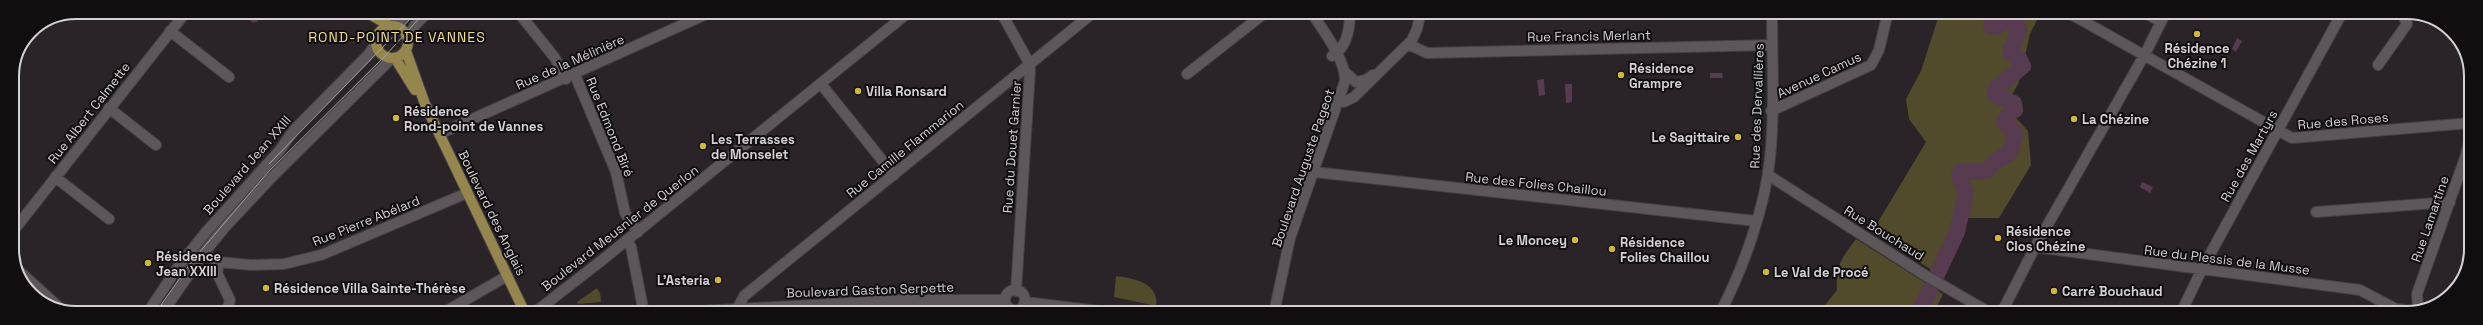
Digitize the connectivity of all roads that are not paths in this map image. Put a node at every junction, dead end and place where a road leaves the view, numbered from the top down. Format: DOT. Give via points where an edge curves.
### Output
graph roads {
  1 [pos="180,19"];
  2 [pos="369,19"];
  3 [pos="380,19"];
  4 [pos="394,19"];
  5 [pos="400,19"];
  6 [pos="421,19"];
  7 [pos="524,19"];
  8 [pos="696,19"];
  9 [pos="900,19"];
  10 [pos="1005,19"];
  11 [pos="1086,19"];
  12 [pos="1257,19"];
  13 [pos="1314,19"];
  14 [pos="1350,19"];
  15 [pos="1420,19"];
  16 [pos="1772,19"];
  17 [pos="1886,19"];
  18 [pos="2080,19"];
  19 [pos="2163,19"];
  20 [pos="2339,19"];
  21 [pos="2405,19"];
  22 [pos="393,26"];
  23 [pos="170,31"];
  24 [pos="378,38"];
  25 [pos="408,39"];
  26 [pos="1344,41"];
  27 [pos="1328,44"];
  28 [pos="1408,44"];
  29 [pos="1772,45"];
  30 [pos="406,51"];
  31 [pos="2144,54"];
  32 [pos="1335,56"];
  33 [pos="394,58"];
  34 [pos="2378,64"];
  35 [pos="1029,66"];
  36 [pos="1384,67"];
  37 [pos="1187,74"];
  38 [pos="228,77"];
  39 [pos="570,77"];
  40 [pos="1347,78"];
  41 [pos="821,84"];
  42 [pos="1340,101"];
  43 [pos="425,104"];
  44 [pos="109,108"];
  45 [pos="1771,111"];
  46 [pos="2464,124"];
  47 [pos="2279,129"];
  48 [pos="439,134"];
  49 [pos="156,145"];
  50 [pos="2464,166"];
  51 [pos="1314,172"];
  52 [pos="894,175"];
  53 [pos="1768,175"];
  54 [pos="55,177"];
  55 [pos="468,193"];
  56 [pos="2450,202"];
  57 [pos="2316,212"];
  58 [pos="108,219"];
  59 [pos="1756,221"];
  60 [pos="19,224"];
  61 [pos="638,232"];
  62 [pos="627,240"];
  63 [pos="2035,247"];
  64 [pos="203,254"];
  65 [pos="219,262"];
  66 [pos="2202,270"];
  67 [pos="507,276"];
  68 [pos="28,279"];
  69 [pos="1016,291"];
  70 [pos="51,300"];
  71 [pos="1005,300"];
  72 [pos="1025,302"];
  73 [pos="2418,305"];
  74 [pos="152,306"];
  75 [pos="167,306"];
  76 [pos="228,306"];
  77 [pos="455,306"];
  78 [pos="522,306"];
  79 [pos="543,306"];
  80 [pos="643,306"];
  81 [pos="738,306"];
  82 [pos="791,306"];
  83 [pos="1008,306"];
  84 [pos="1022,306"];
  85 [pos="1058,306"];
  86 [pos="1275,306"];
  87 [pos="1723,306"];
  88 [pos="1977,306"];
  89 [pos="2007,306"];
  90 [pos="2184,306"];
  91 [pos="2390,306"];
  1 -- 23 [label="street, Rue Albert Calmette"];
  2 -- 24 [label="main road"];
  3 -- 22 [label="main road"];
  4 -- 22 [label="street"];
  5 -- 22 [label="street"];
  6 -- 25 [label="street"];
  7 -- 39 [label="street, Rue Edmond Biré"];
  8 -- 39 [label="street, Rue de la Mélinière"];
  9 -- 41 [label="street, Boulevard Meusnier de Querlon"];
  10 -- 35 [label="street, Rue du Douet Garnier"];
  11 -- 35 [label="street, Rue Camille Flammarion"];
  12 -- 37 [label="street"];
  13 -- 27 [label="street"];
  14 -- 26 [label="street" via="1350,30"];
  15 -- 28 [label="street" via="1418,29"];
  16 -- 29 [label="street, Rue des Dervallières"];
  17 -- 45 [label="street, Avenue Camus" via="1879,50 1871,65"];
  18 -- 31 [label="street, Rue des Roses"];
  19 -- 31 [label="street"];
  20 -- 47 [label="street, Rue des Martyrs"];
  21 -- 34 [label="street" via="2407,24"];
  22 -- 24 [label="main road"];
  22 -- 25 [label="main road" via="403,30"];
  23 -- 38 [label="street"];
  23 -- 44 [label="street, Rue Albert Calmette"];
  24 -- 33 [label="main road" via="380,53"];
  24 -- 74 [label="street, Boulevard Jean XXIII" via="369,54 293,131 280,150 206,232"];
  25 -- 30 [label="main road"];
  26 -- 27 [label="street"];
  26 -- 32 [label="street"];
  27 -- 32 [label="street"];
  28 -- 29 [label="street, Rue Francis Merlant" via="1427,53"];
  28 -- 36 [label="street"];
  29 -- 45 [label="street, Rue des Dervallières"];
  30 -- 33 [label="main road"];
  30 -- 43 [label="main road, Boulevard des Anglais"];
  31 -- 47 [label="street, Rue des Roses"];
  31 -- 63 [label="street"];
  32 -- 40 [label="street"];
  33 -- 43 [label="main road, Boulevard des Anglais"];
  33 -- 64 [label="street, Boulevard Jean XXIII" via="270,178"];
  35 -- 52 [label="street, Rue Camille Flammarion"];
  35 -- 69 [label="street, Rue du Douet Garnier"];
  36 -- 40 [label="street" via="1366,80 1356,82"];
  36 -- 42 [label="street" via="1354,97 1348,101"];
  39 -- 48 [label="street, Rue de la Mélinière"];
  39 -- 61 [label="street, Rue Edmond Biré" via="616,172 625,213"];
  40 -- 42 [label="street, Boulevard Auguste Pageot"];
  41 -- 52 [label="street"];
  41 -- 61 [label="street, Boulevard Meusnier de Querlon"];
  42 -- 51 [label="street, Boulevard Auguste Pageot"];
  43 -- 48 [label="main road, Boulevard des Anglais"];
  44 -- 49 [label="street"];
  44 -- 54 [label="street, Rue Albert Calmette"];
  45 -- 53 [label="street, Rue des Dervallières"];
  46 -- 47 [label="street, Rue des Roses" via="2292,138"];
  47 -- 66 [label="street, Rue des Martyrs"];
  48 -- 55 [label="main road, Boulevard des Anglais"];
  50 -- 56 [label="street, Rue Lamartine"];
  51 -- 59 [label="street, Rue des Folies Chaillou"];
  51 -- 86 [label="street, Boulevard Auguste Pageot" via="1290,238"];
  52 -- 81 [label="street, Rue Camille Flammarion" via="744,296"];
  53 -- 59 [label="street, Rue des Dervallières"];
  53 -- 88 [label="street, Rue Bouchaud"];
  54 -- 58 [label="street"];
  54 -- 60 [label="street, Rue Albert Calmette"];
  55 -- 65 [label="street, Rue Pierre Abélard" via="321,255 284,264 251,265"];
  55 -- 67 [label="main road, Boulevard des Anglais"];
  56 -- 57 [label="street"];
  56 -- 73 [label="street, Rue Lamartine" via="2417,294"];
  59 -- 87 [label="street, Rue des Dervallières"];
  61 -- 62 [label="street, Boulevard Meusnier de Querlon"];
  62 -- 79 [label="street, Boulevard Meusnier de Querlon"];
  62 -- 80 [label="street" via="631,247"];
  63 -- 66 [label="street, Rue du Plessis de la Musse"];
  63 -- 89 [label="street"];
  64 -- 65 [label="street, Rue Pierre Abélard"];
  64 -- 75 [label="street, Boulevard Jean XXIII"];
  65 -- 76 [label="street" via="217,273 230,300"];
  66 -- 90 [label="street, Rue des Martyrs"];
  66 -- 91 [label="street, Rue du Plessis de la Musse" via="2360,290"];
  67 -- 77 [label="street"];
  67 -- 78 [label="main road, Boulevard des Anglais"];
  68 -- 70 [label="street"];
  69 -- 71 [label="street" via="1009,293"];
  69 -- 72 [label="street" via="1022,293"];
  71 -- 82 [label="street, Boulevard Gaston Serpette" via="902,300"];
  71 -- 83 [label="street"];
  72 -- 84 [label="street"];
  72 -- 85 [label="street"];
}
